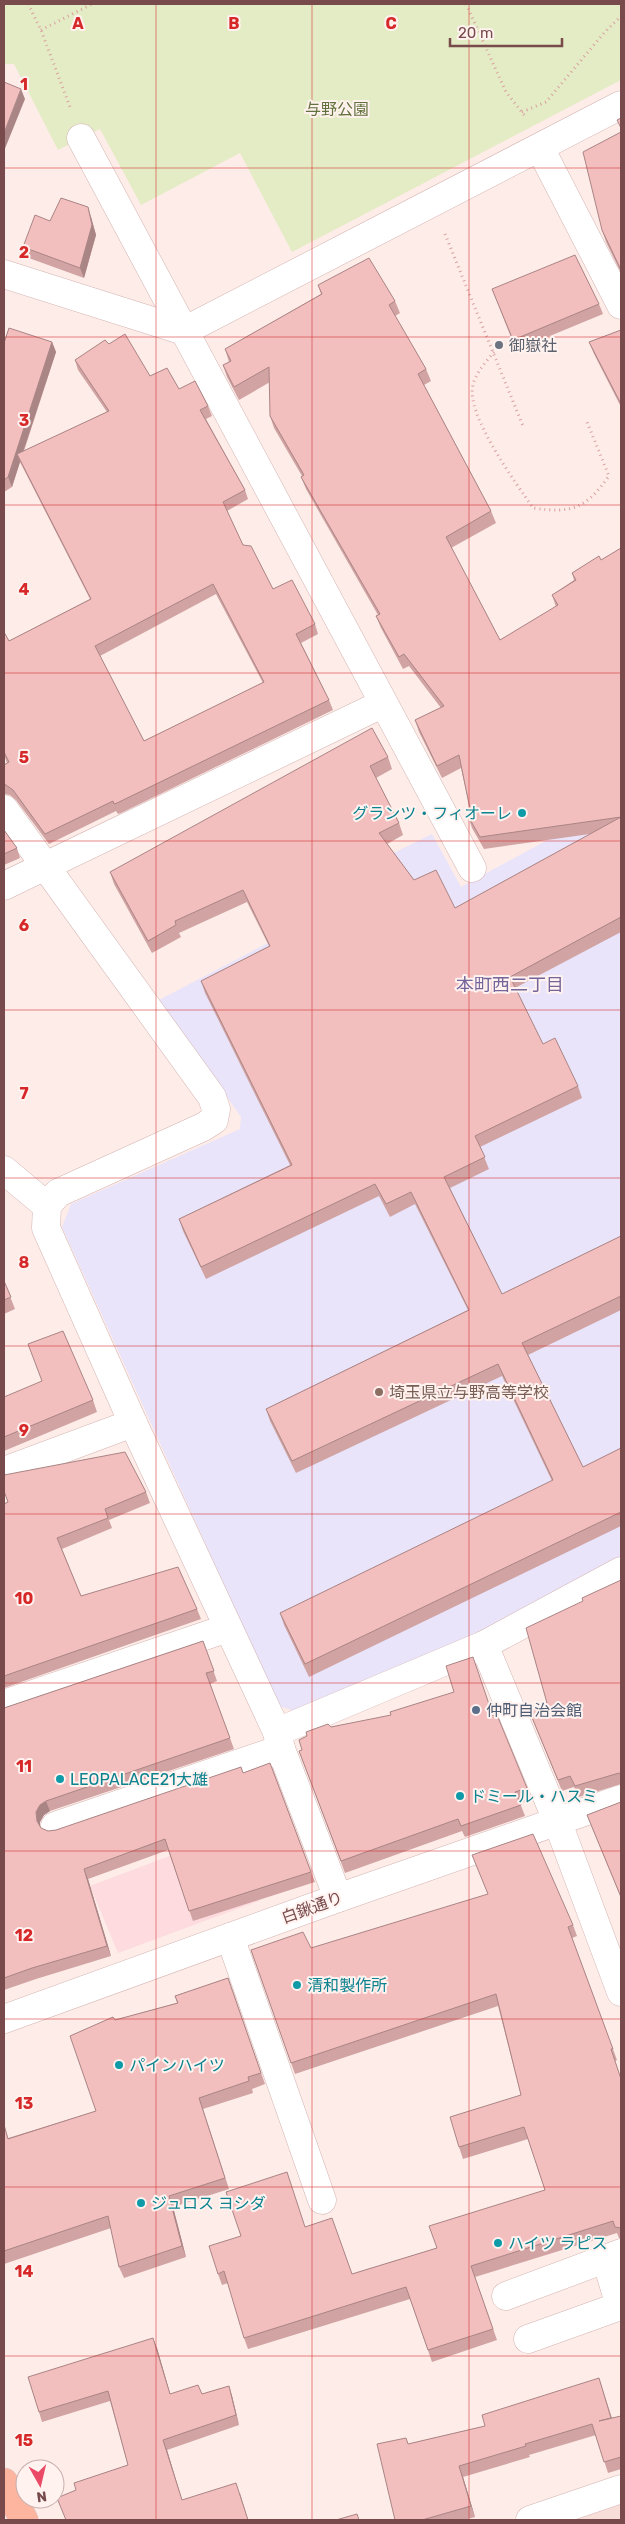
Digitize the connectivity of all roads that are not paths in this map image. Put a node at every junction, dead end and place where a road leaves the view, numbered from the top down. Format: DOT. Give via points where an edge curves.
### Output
graph roads {
  1 [pos="621,105"];
  2 [pos="81,138"];
  3 [pos="540,148"];
  4 [pos="4,274"];
  5 [pos="621,305"];
  6 [pos="184,331"];
  7 [pos="382,704"];
  8 [pos="4,809"];
  9 [pos="46,867"];
  10 [pos="472,868"];
  11 [pos="4,886"];
  12 [pos="4,1170"];
  13 [pos="47,1206"];
  14 [pos="133,1423"];
  15 [pos="4,1470"];
  16 [pos="621,1571"];
  17 [pos="228,1628"];
  18 [pos="484,1645"];
  19 [pos="4,1704"];
  20 [pos="279,1740"];
  21 [pos="621,1799"];
  22 [pos="558,1823"];
  23 [pos="55,1826"];
  24 [pos="338,1898"];
  25 [pos="230,1937"];
  26 [pos="621,1992"];
  27 [pos="4,2019"];
  28 [pos="322,2200"];
  29 [pos="614,2256"];
  30 [pos="506,2296"];
  31 [pos="528,2339"];
  32 [pos="4,2482"];
  33 [pos="621,2489"];
  34 [pos="24,2520"];
  35 [pos="530,2520"];
  1 -- 3 [label="street"];
  2 -- 6 [label="street"];
  3 -- 5 [label="street"];
  3 -- 6 [label="street"];
  4 -- 6 [label="street"];
  6 -- 7 [label="street"];
  7 -- 9 [label="street"];
  7 -- 10 [label="street"];
  8 -- 9 [label="street"];
  9 -- 11 [label="street"];
  9 -- 13 [label="street" via="212,1097 216,1109 214,1120 203,1127 58,1193"];
  12 -- 13 [label="street"];
  13 -- 14 [label="street" via="46,1228"];
  14 -- 15 [label="street"];
  14 -- 17 [label="street"];
  16 -- 18 [label="street"];
  17 -- 19 [label="street"];
  17 -- 20 [label="street"];
  18 -- 20 [label="street"];
  18 -- 22 [label="street"];
  20 -- 23 [label="street"];
  20 -- 24 [label="street"];
  21 -- 22 [label="street, 白鍬通り"];
  22 -- 24 [label="street, 白鍬通り"];
  22 -- 26 [label="street"];
  24 -- 25 [label="street, 白鍬通り"];
  25 -- 27 [label="street, 白鍬通り"];
  25 -- 28 [label="street"];
  29 -- 30 [label="street"];
  29 -- 31 [label="street" via="620,2306"];
  32 -- 34 [label="main road"];
  33 -- 35 [label="street"];
}
